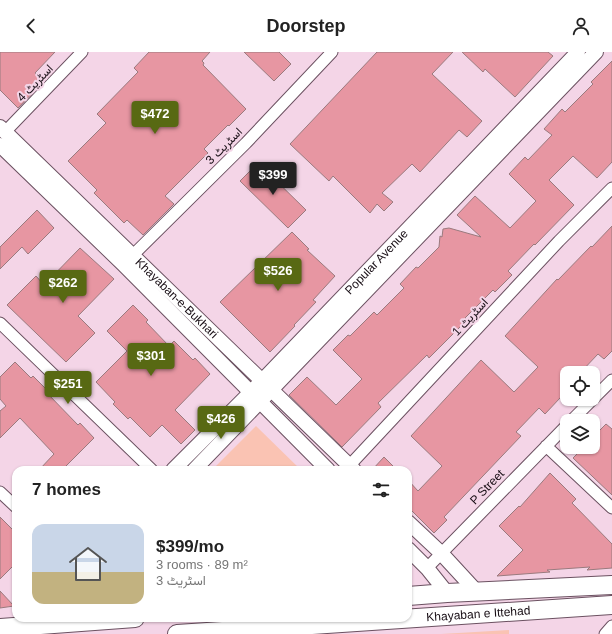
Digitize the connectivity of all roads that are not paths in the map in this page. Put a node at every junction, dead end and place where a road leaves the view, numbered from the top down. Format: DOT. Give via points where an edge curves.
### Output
graph roads {
  1 [pos="82,52"];
  2 [pos="332,52"];
  3 [pos="578,52"];
  4 [pos="596,52"];
  5 [pos="2,135"];
  6 [pos="612,188"];
  7 [pos="133,255"];
  8 [pos="0,323"];
  9 [pos="612,380"];
  10 [pos="267,385"];
  11 [pos="255,397"];
  12 [pos="578,414"];
  13 [pos="560,432"];
  14 [pos="546,446"];
  15 [pos="148,466"];
  16 [pos="177,466"];
  17 [pos="197,466"];
  18 [pos="324,466"];
  19 [pos="349,466"];
  20 [pos="353,466"];
  21 [pos="0,492"];
  22 [pos="12,504"];
  23 [pos="612,508"];
  24 [pos="412,526"];
  25 [pos="412,553"];
  26 [pos="441,553"];
  27 [pos="427,568"];
  28 [pos="612,585"];
  29 [pos="476,591"];
  30 [pos="448,593"];
  31 [pos="412,596"];
  32 [pos="612,605"];
  33 [pos="412,618"];
  34 [pos="88,622"];
  35 [pos="357,622"];
  36 [pos="42,626"];
  37 [pos="612,626"];
  38 [pos="0,628"];
  39 [pos="177,634"];
  40 [pos="605,634"];
  1 -- 5 [label="street, اسٹریٹ 4"];
  2 -- 7 [label="street, اسٹریٹ 3" via="246,143"];
  3 -- 10 [label="street, Popular Avenue"];
  4 -- 10 [label="street, Popular Avenue"];
  5 -- 7 [label="street, Khayaban-e-Bukhari"];
  5 -- 11 [label="street, Khayaban-e-Bukhari" via="123,264"];
  6 -- 20 [label="street, اسٹریٹ 1" via="559,241"];
  7 -- 10 [label="street, Khayaban-e-Bukhari"];
  8 -- 15 [label="street"];
  9 -- 12 [label="street"];
  10 -- 11 [label="street, Popular Avenue"];
  10 -- 19 [label="street, Khayaban-e-Bukhari"];
  11 -- 16 [label="street, Popular Avenue"];
  11 -- 17 [label="street, Popular Avenue"];
  11 -- 18 [label="street, Khayaban-e-Bukhari"];
  13 -- 14 [label="street, P Street"];
  14 -- 23 [label="street"];
  14 -- 26 [label="street, P Street"];
  21 -- 22 [label="street"];
  24 -- 26 [label="street"];
  25 -- 27 [label="street"];
  26 -- 27 [label="street, P Street"];
  26 -- 29 [label="street"];
  27 -- 30 [label="street"];
  28 -- 29 [label="main road, Khayaban e Ittehad"];
  29 -- 30 [label="main road, Khayaban e Ittehad"];
  30 -- 31 [label="main road, Khayaban e Ittehad"];
  32 -- 33 [label="main road, Khayaban e Ittehad"];
  34 -- 36 [label="main road"];
  35 -- 39 [label="main road, Khayaban e Ittehad"];
  36 -- 38 [label="main road"];
  37 -- 40 [label="street"];
}
